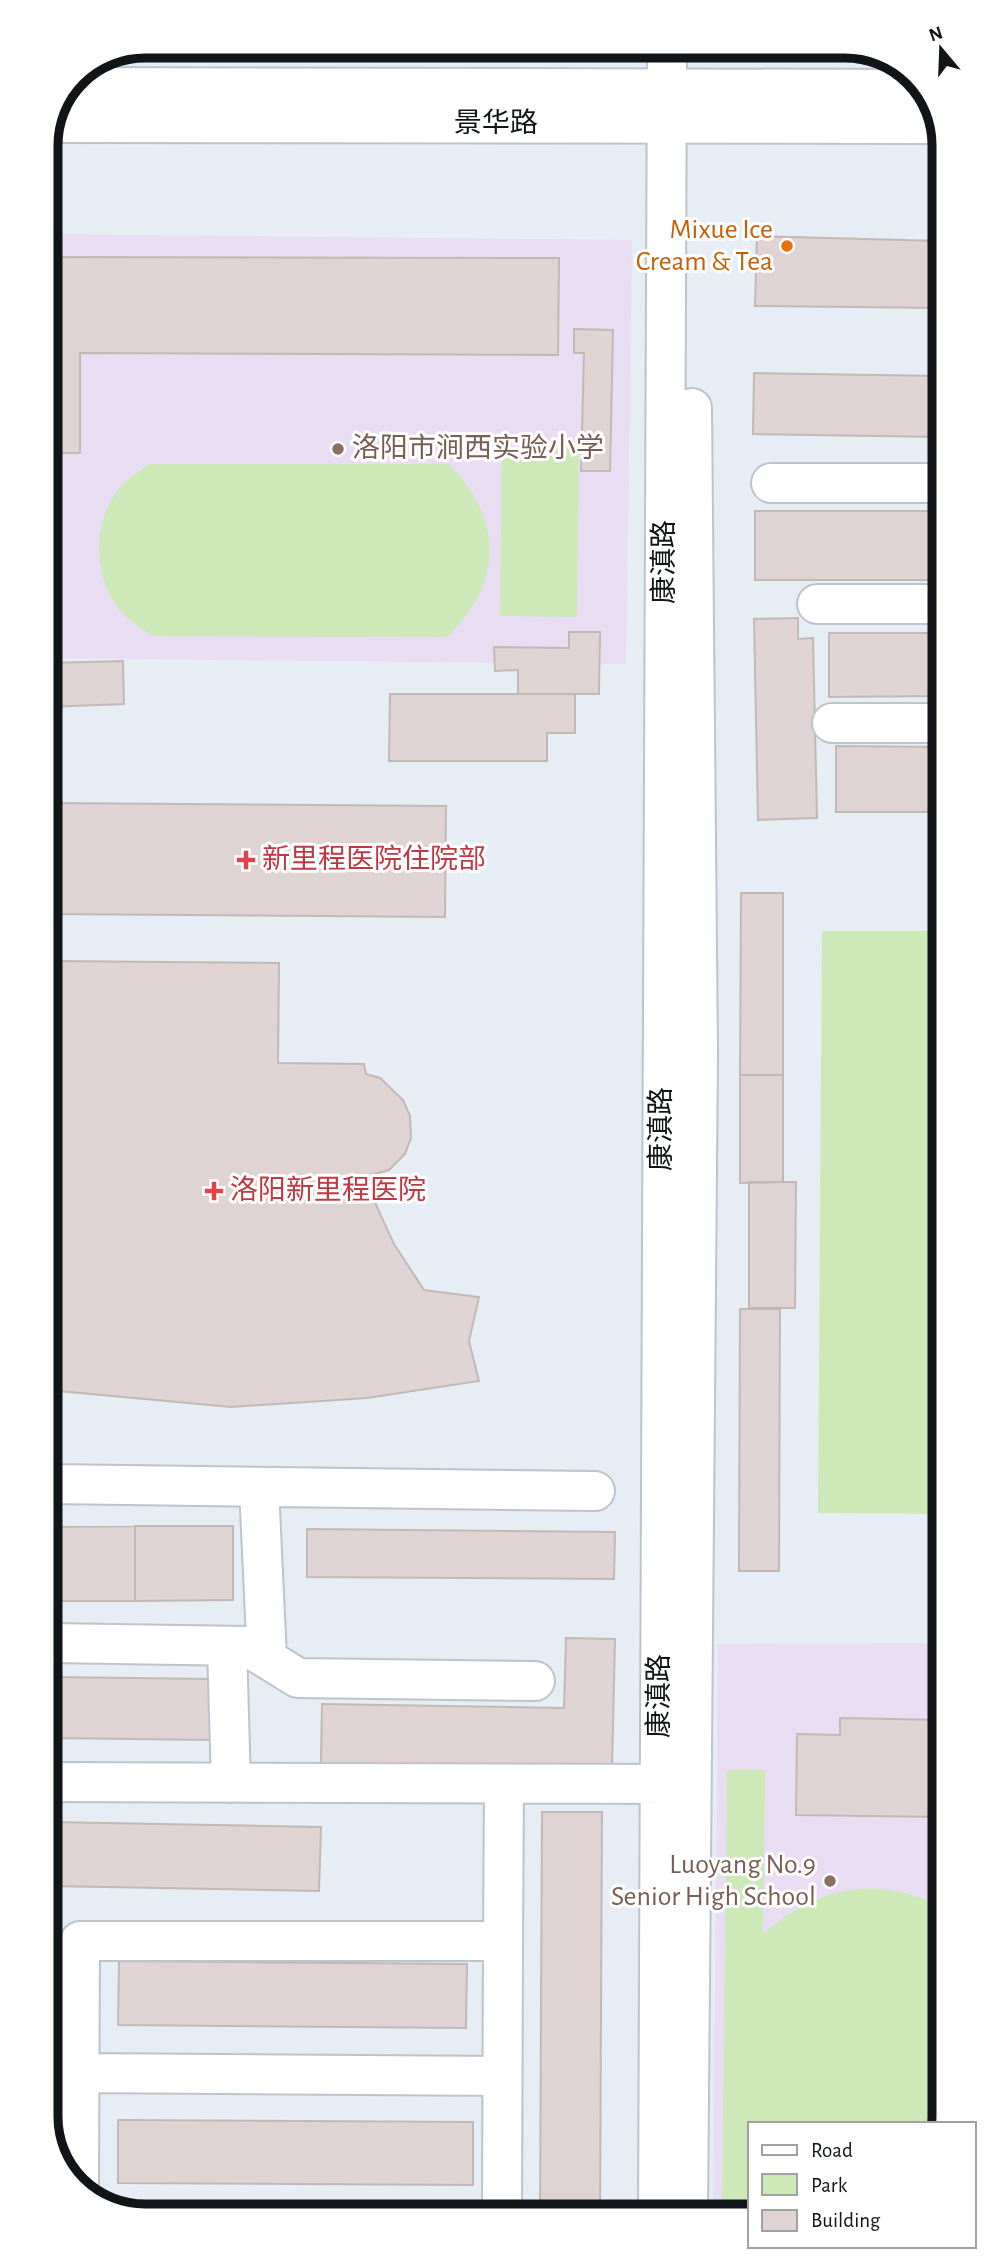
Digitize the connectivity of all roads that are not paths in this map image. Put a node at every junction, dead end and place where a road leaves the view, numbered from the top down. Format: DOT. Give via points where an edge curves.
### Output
graph roads {
  1 [pos="669,58"];
  2 [pos="688,58"];
  3 [pos="79,88"];
  4 [pos="912,90"];
  5 [pos="678,106"];
  6 [pos="61,123"];
  7 [pos="929,123"];
  8 [pos="771,483"];
  9 [pos="932,483"];
  10 [pos="817,604"];
  11 [pos="932,604"];
  12 [pos="832,723"];
  13 [pos="932,723"];
  14 [pos="58,1484"];
  15 [pos="260,1487"];
  16 [pos="594,1491"];
  17 [pos="58,1643"];
  18 [pos="228,1646"];
  19 [pos="267,1659"];
  20 [pos="535,1681"];
  21 [pos="58,1782"];
  22 [pos="230,1783"];
  23 [pos="504,1784"];
  24 [pos="675,1784"];
  25 [pos="503,1941"];
  26 [pos="80,2073"];
  27 [pos="502,2076"];
  28 [pos="79,2174"];
  29 [pos="502,2204"];
  30 [pos="658,2204"];
  31 [pos="688,2204"];
  1 -- 5 [label="street, 康滇路"];
  2 -- 5 [label="street, 康滇路"];
  3 -- 5 [label="street, 景华路"];
  4 -- 5 [label="street, 景华路"];
  5 -- 6 [label="street, 景华路"];
  5 -- 7 [label="street, 景华路"];
  5 -- 24 [label="street, 康滇路"];
  8 -- 9 [label="street"];
  10 -- 11 [label="street"];
  12 -- 13 [label="street"];
  14 -- 15 [label="street"];
  15 -- 16 [label="street"];
  15 -- 19 [label="street"];
  17 -- 18 [label="street"];
  18 -- 19 [label="street" via="246,1646"];
  18 -- 22 [label="street"];
  19 -- 20 [label="street" via="298,1678"];
  21 -- 22 [label="street"];
  22 -- 23 [label="street"];
  23 -- 24 [label="street"];
  23 -- 25 [label="street"];
  24 -- 30 [label="street, 康滇路"];
  24 -- 31 [label="street, 康滇路"];
  25 -- 26 [label="street" via="80,1941"];
  25 -- 27 [label="street"];
  26 -- 27 [label="street"];
  26 -- 28 [label="street"];
  27 -- 29 [label="street"];
}
